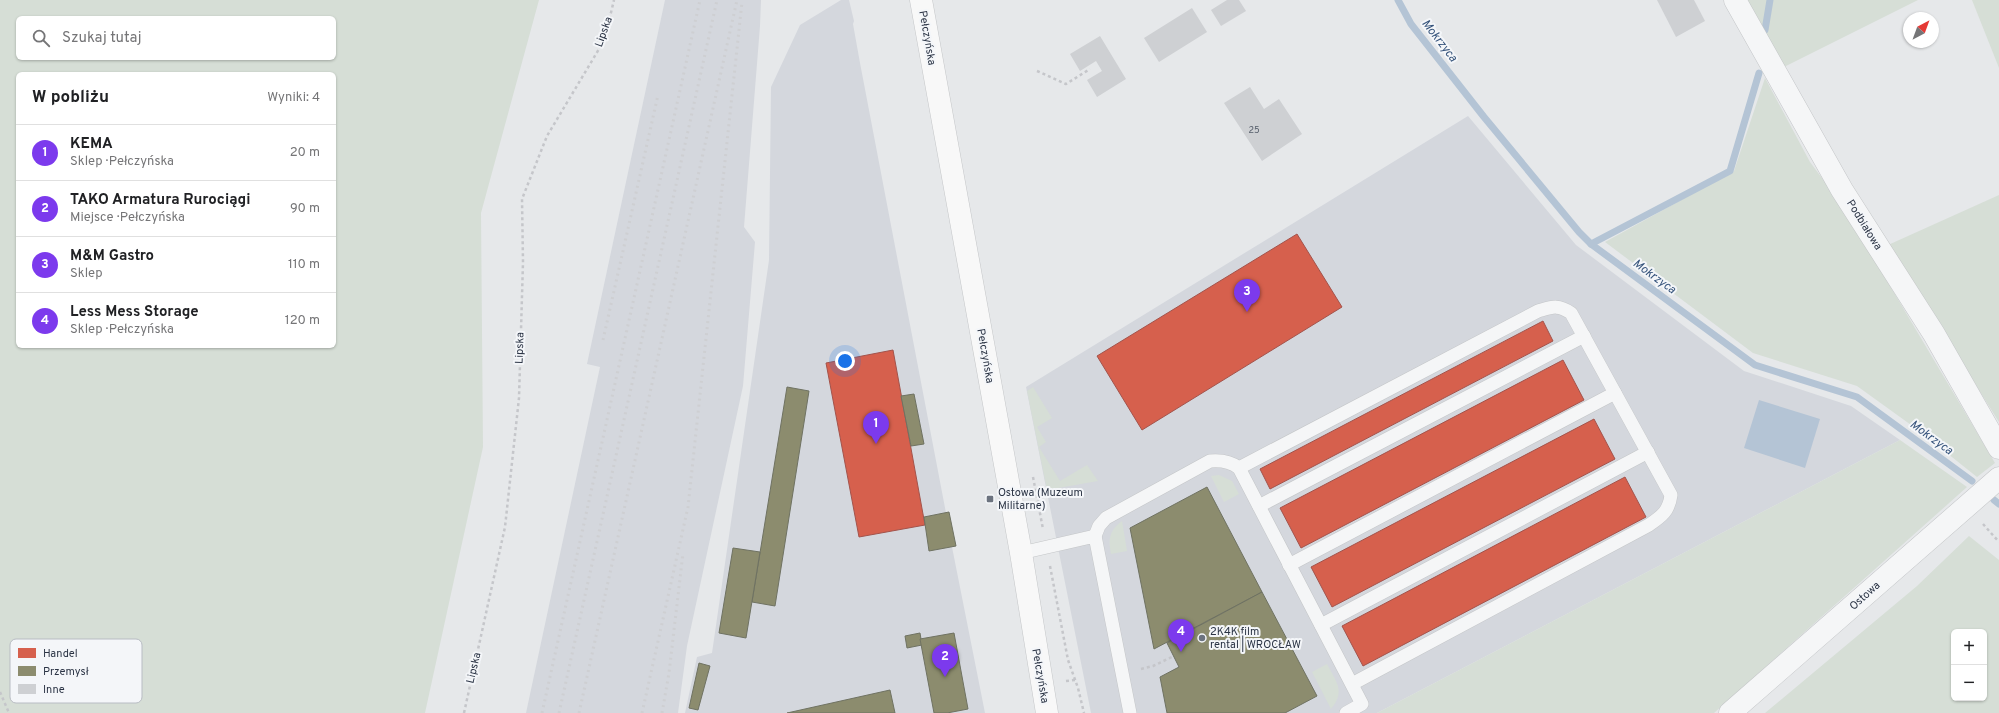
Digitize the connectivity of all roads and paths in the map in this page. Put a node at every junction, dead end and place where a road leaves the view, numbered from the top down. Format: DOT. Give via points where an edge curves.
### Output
graph roads {
  1 [pos="614,0"];
  2 [pos="921,0"];
  3 [pos="1735,0"];
  4 [pos="1090,69"];
  5 [pos="1037,71"];
  6 [pos="1584,336"];
  7 [pos="1615,392"];
  8 [pos="1999,448"];
  9 [pos="1648,452"];
  10 [pos="1239,468"];
  11 [pos="1999,478"];
  12 [pos="1259,506"];
  13 [pos="1095,536"];
  14 [pos="1021,553"];
  15 [pos="1289,565"];
  16 [pos="1321,625"];
  17 [pos="1174,656"];
  18 [pos="1122,673"];
  19 [pos="1352,684"];
  20 [pos="0,692"];
  21 [pos="9,713"];
  22 [pos="464,713"];
  23 [pos="1047,713"];
  24 [pos="1130,713"];
  25 [pos="1346,713"];
  26 [pos="1730,713"];
  1 -- 22 [label="path, Lipska" via="599,49 547,136 522,199 519,398 505,527"];
  2 -- 14 [label="main road, Pełczyńska"];
  3 -- 8 [label="street, Podbiałowa" via="1842,190 1934,334"];
  4 -- 5 [label="path" via="1066,84"];
  6 -- 7 [label="lane"];
  6 -- 10 [label="lane" via="1571,313 1562,307 1538,311"];
  6 -- 12 [label="lane"];
  7 -- 9 [label="lane"];
  7 -- 15 [label="lane"];
  9 -- 16 [label="lane"];
  9 -- 19 [label="lane" via="1671,496 1665,514 1649,525"];
  10 -- 12 [label="lane"];
  10 -- 13 [label="lane" via="1226,461 1210,461 1106,518"];
  11 -- 26 [label="street, Ostowa"];
  12 -- 15 [label="lane"];
  13 -- 14 [label="lane"];
  13 -- 18 [label="lane"];
  14 -- 23 [label="main road, Pełczyńska"];
  15 -- 16 [label="lane"];
  16 -- 19 [label="lane"];
  17 -- 18 [label="path" via="1153,666"];
  18 -- 24 [label="lane"];
  19 -- 25 [label="lane" via="1362,704"];
  20 -- 21 [label="path"];
}
